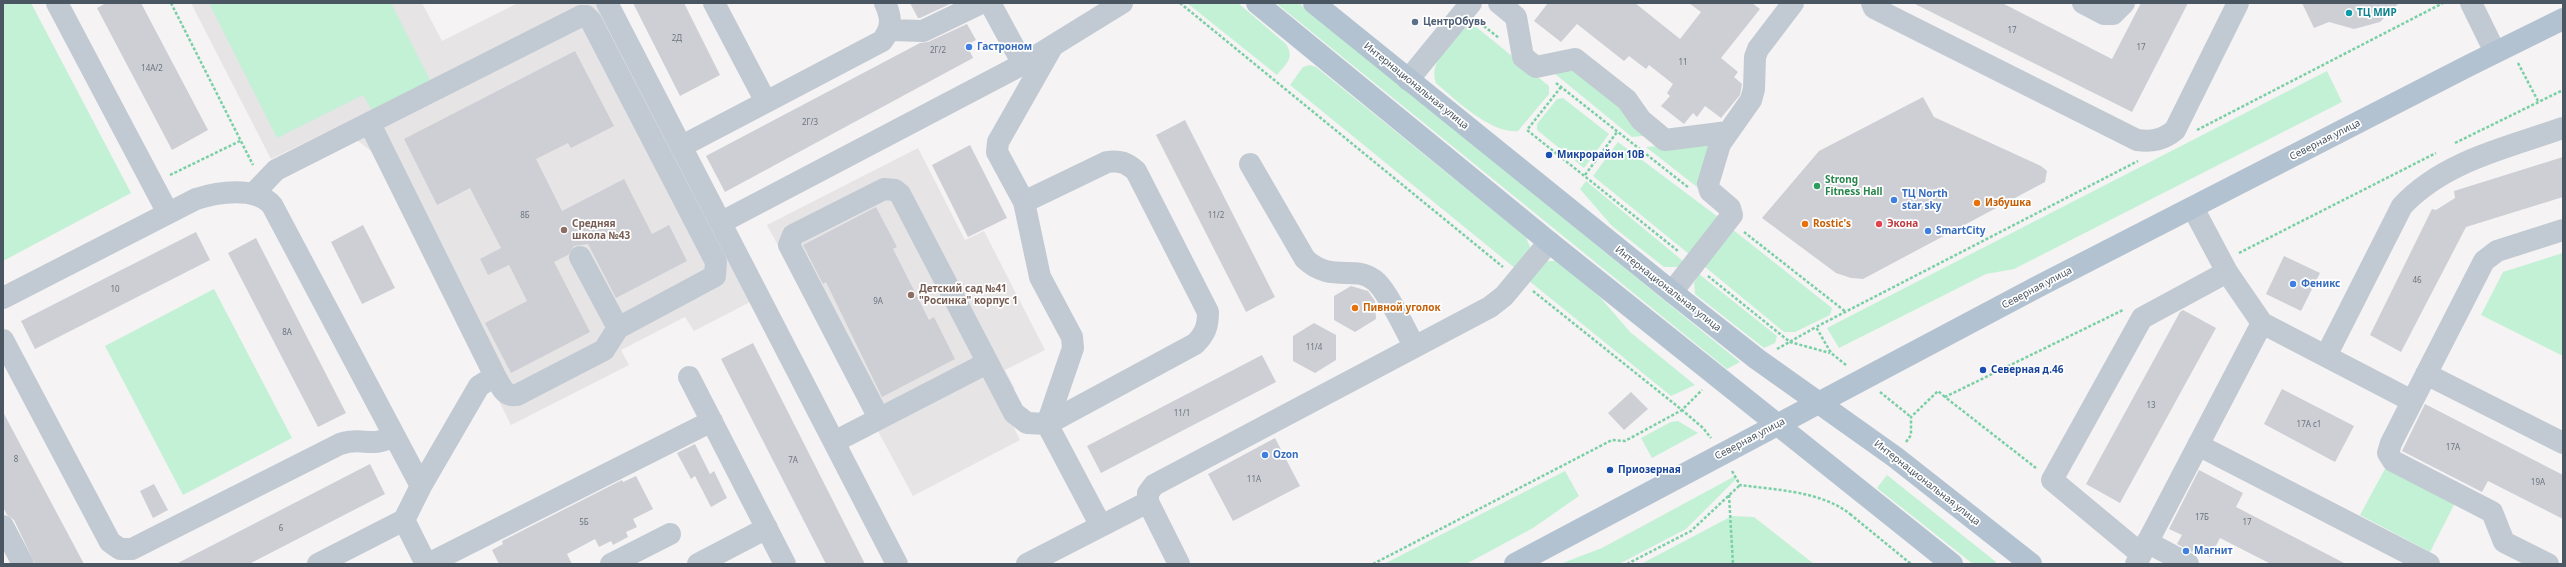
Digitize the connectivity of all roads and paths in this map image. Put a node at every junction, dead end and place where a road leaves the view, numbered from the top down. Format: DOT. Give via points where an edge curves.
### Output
graph roads {
  1 [pos="57,3"];
  2 [pos="171,3"];
  3 [pos="607,3"];
  4 [pos="714,3"];
  5 [pos="884,3"];
  6 [pos="981,3"];
  7 [pos="990,3"];
  8 [pos="1122,3"];
  9 [pos="1257,3"];
  10 [pos="1314,3"];
  11 [pos="1498,3"];
  12 [pos="1793,3"];
  13 [pos="1872,3"];
  14 [pos="2083,3"];
  15 [pos="2124,3"];
  16 [pos="2238,3"];
  17 [pos="2443,3"];
  18 [pos="2471,3"];
  19 [pos="1468,7"];
  20 [pos="2563,19"];
  21 [pos="890,30"];
  22 [pos="1052,46"];
  23 [pos="2496,52"];
  24 [pos="1523,57"];
  25 [pos="1023,64"];
  26 [pos="1408,80"];
  27 [pos="1561,87"];
  28 [pos="766,102"];
  29 [pos="370,124"];
  30 [pos="2563,128"];
  31 [pos="1617,132"];
  32 [pos="1728,132"];
  33 [pos="2190,134"];
  34 [pos="240,141"];
  35 [pos="682,146"];
  36 [pos="2141,159"];
  37 [pos="1250,164"];
  38 [pos="256,170"];
  39 [pos="1585,175"];
  40 [pos="165,178"];
  41 [pos="254,194"];
  42 [pos="1024,202"];
  43 [pos="2192,208"];
  44 [pos="168,213"];
  45 [pos="722,222"];
  46 [pos="2563,230"];
  47 [pos="1549,242"];
  48 [pos="580,257"];
  49 [pos="1695,265"];
  50 [pos="2228,272"];
  51 [pos="1672,292"];
  52 [pos="3,298"];
  53 [pos="2262,323"];
  54 [pos="618,328"];
  55 [pos="3,340"];
  56 [pos="1414,346"];
  57 [pos="1831,353"];
  58 [pos="2326,356"];
  59 [pos="987,363"];
  60 [pos="2426,374"];
  61 [pos="495,376"];
  62 [pos="690,376"];
  63 [pos="1864,379"];
  64 [pos="1819,402"];
  65 [pos="2412,402"];
  66 [pos="1682,410"];
  67 [pos="1911,417"];
  68 [pos="879,418"];
  69 [pos="712,422"];
  70 [pos="1047,424"];
  71 [pos="1777,425"];
  72 [pos="394,436"];
  73 [pos="834,442"];
  74 [pos="2563,443"];
  75 [pos="2198,445"];
  76 [pos="1740,485"];
  77 [pos="421,486"];
  78 [pos="1729,495"];
  79 [pos="1148,502"];
  80 [pos="404,520"];
  81 [pos="3,526"];
  82 [pos="1101,526"];
  83 [pos="767,528"];
  84 [pos="670,534"];
  85 [pos="2141,553"];
  86 [pos="2028,563"];
  87 [pos="23,564"];
  88 [pos="318,564"];
  89 [pos="427,564"];
  90 [pos="611,564"];
  91 [pos="698,564"];
  92 [pos="785,564"];
  93 [pos="897,564"];
  94 [pos="1026,564"];
  95 [pos="1179,564"];
  96 [pos="1373,564"];
  97 [pos="1515,564"];
  98 [pos="1626,564"];
  99 [pos="1732,564"];
  100 [pos="1952,564"];
  101 [pos="2188,564"];
  102 [pos="2428,564"];
  103 [pos="2548,564"];
  1 -- 44 [label="lane"];
  2 -- 34 [label="path"];
  3 -- 35 [label="lane"];
  4 -- 28 [label="lane"];
  5 -- 21 [label="lane" via="890,14"];
  6 -- 21 [label="lane" via="923,31"];
  7 -- 25 [label="lane"];
  8 -- 22 [label="lane"];
  9 -- 47 [label="main road"];
  10 -- 26 [label="main road, Интернациональная улица"];
  11 -- 24 [label="lane" via="1516,17"];
  12 -- 32 [label="lane" via="1758,49 1751,100"];
  13 -- 16 [label="lane" via="1874,8 2137,140 2148,142 2167,136 2175,130"];
  14 -- 15 [label="lane" via="2104,14 2113,14"];
  17 -- 33 [label="path"];
  18 -- 23 [label="lane"];
  19 -- 24 [label="path"];
  19 -- 26 [label="lane"];
  20 -- 23 [label="main road, Северная улица"];
  21 -- 28 [label="lane" via="882,41"];
  22 -- 25 [label="lane"];
  22 -- 42 [label="lane" via="998,142 997,152"];
  23 -- 43 [label="main road, Северная улица"];
  24 -- 32 [label="lane" via="1536,67 1575,58 1627,100 1641,120 1666,140"];
  25 -- 45 [label="lane"];
  26 -- 51 [label="main road, Интернациональная улица"];
  27 -- 39 [label="path" via="1527,130"];
  28 -- 35 [label="lane"];
  29 -- 41 [label="lane" via="276,170"];
  29 -- 54 [label="lane" via="581,16 586,16 591,21 717,270 710,281"];
  29 -- 61 [label="lane"];
  30 -- 58 [label="lane" via="2444,171 2418,189 2402,206"];
  31 -- 39 [label="path"];
  32 -- 49 [label="lane" via="1720,144 1708,184 1710,191 1730,208 1732,215"];
  34 -- 38 [label="path"];
  34 -- 40 [label="path"];
  35 -- 45 [label="lane"];
  36 -- 57 [label="path" via="1816,327"];
  37 -- 56 [label="lane" via="1305,259 1315,268 1333,274 1359,273 1375,280"];
  39 -- 49 [label="path"];
  41 -- 44 [label="lane" via="206,196"];
  41 -- 72 [label="lane" via="266,198 272,205"];
  42 -- 70 [label="lane" via="1040,277 1072,337 1074,348"];
  42 -- 70 [label="lane" via="1107,162 1117,160 1128,164 1136,171 1208,312 1205,334 1195,344"];
  43 -- 50 [label="lane"];
  43 -- 63 [label="main road, Северная улица"];
  44 -- 52 [label="lane"];
  45 -- 73 [label="lane"];
  46 -- 60 [label="lane" via="2490,255 2484,261"];
  47 -- 56 [label="lane" via="1499,301"];
  47 -- 71 [label="main road"];
  48 -- 54 [label="lane"];
  49 -- 51 [label="lane"];
  49 -- 57 [label="path" via="1790,342"];
  50 -- 53 [label="lane"];
  50 -- 85 [label="lane" via="2142,318 2052,480"];
  51 -- 64 [label="main road, Интернациональная улица" via="1758,359"];
  53 -- 58 [label="lane"];
  53 -- 75 [label="lane"];
  54 -- 61 [label="lane" via="604,350 517,395 508,395 504,392"];
  55 -- 72 [label="lane" via="110,542 120,549 132,549 340,444 352,440 373,444"];
  56 -- 79 [label="lane" via="1154,485 1148,493"];
  57 -- 63 [label="path"];
  58 -- 65 [label="lane"];
  59 -- 68 [label="lane"];
  59 -- 68 [label="lane" via="900,194 895,190 884,189 793,235 789,239 790,251"];
  59 -- 70 [label="lane" via="1014,413 1027,423"];
  60 -- 65 [label="lane"];
  60 -- 74 [label="lane"];
  61 -- 77 [label="lane" via="479,386"];
  62 -- 69 [label="lane"];
  63 -- 64 [label="main road, Северная улица"];
  63 -- 67 [label="path"];
  64 -- 71 [label="main road, Северная улица"];
  64 -- 86 [label="main road, Интернациональная улица" via="1895,457"];
  65 -- 103 [label="lane" via="2391,443 2388,453 2393,461 2492,512 2504,542"];
  66 -- 96 [label="path" via="1625,441 1612,440"];
  68 -- 73 [label="lane"];
  69 -- 83 [label="lane"];
  69 -- 89 [label="lane"];
  70 -- 82 [label="lane"];
  71 -- 97 [label="main road, Северная улица"];
  71 -- 100 [label="main road"];
  72 -- 77 [label="lane"];
  73 -- 93 [label="lane"];
  75 -- 85 [label="lane"];
  75 -- 102 [label="lane"];
  76 -- 78 [label="path"];
  77 -- 80 [label="lane"];
  78 -- 98 [label="path" via="1691,531"];
  78 -- 99 [label="path"];
  79 -- 82 [label="lane"];
  79 -- 95 [label="lane"];
  80 -- 88 [label="lane"];
  80 -- 89 [label="lane"];
  81 -- 87 [label="lane"];
  82 -- 94 [label="lane"];
  83 -- 91 [label="lane"];
  83 -- 92 [label="lane"];
  84 -- 90 [label="lane"];
  85 -- 101 [label="lane"];
}
